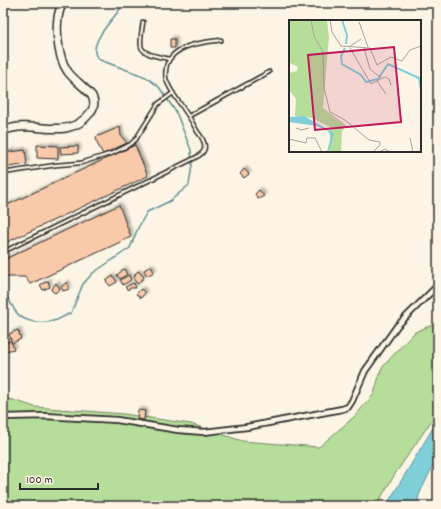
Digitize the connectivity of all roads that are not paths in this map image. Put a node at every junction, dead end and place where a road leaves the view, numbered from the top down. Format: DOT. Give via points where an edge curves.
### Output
graph roads {
  1 [pos="63,3"];
  2 [pos="143,22"];
  3 [pos="221,40"];
  4 [pos="169,59"];
  5 [pos="269,72"];
  6 [pos="173,93"];
  7 [pos="189,116"];
  8 [pos="3,131"];
  9 [pos="3,173"];
  10 [pos="3,252"];
  11 [pos="438,285"];
  12 [pos="3,417"];
  1 -- 8 [label="main road" via="57,26 61,56 69,73 92,96 94,108 86,118 74,126 60,129 16,127"];
  2 -- 4 [label="lane" via="142,49 147,53"];
  3 -- 4 [label="lane" via="181,49"];
  4 -- 6 [label="lane" via="166,78"];
  5 -- 7 [label="lane"];
  6 -- 7 [label="lane"];
  6 -- 9 [label="lane" via="158,104 136,139 113,153 81,163 56,164"];
  7 -- 10 [label="lane" via="205,144 204,151 195,158"];
  11 -- 12 [label="street" via="397,326 365,371 352,401 342,410 204,432 117,420 44,416"];
}
